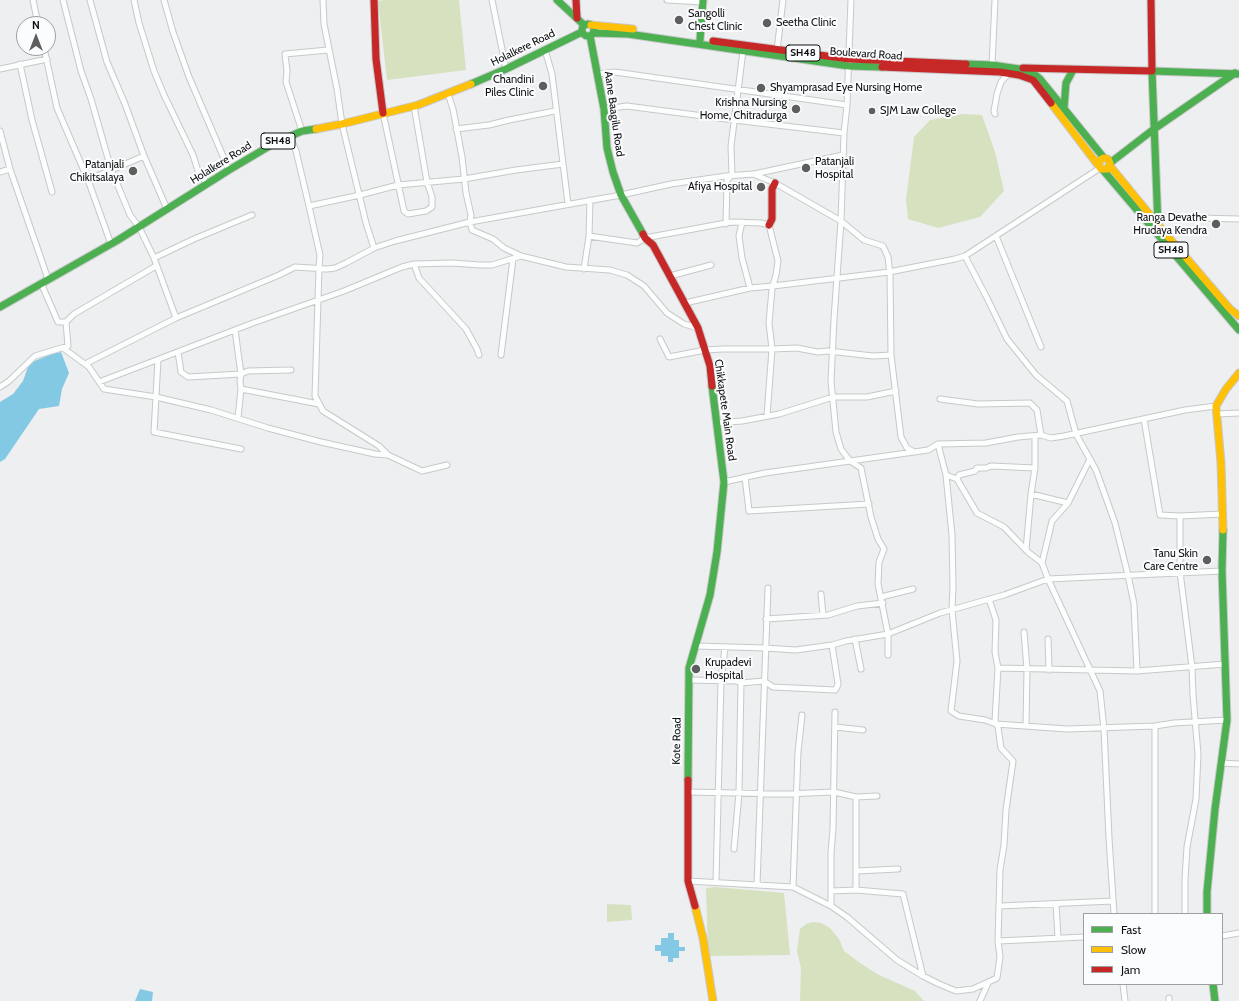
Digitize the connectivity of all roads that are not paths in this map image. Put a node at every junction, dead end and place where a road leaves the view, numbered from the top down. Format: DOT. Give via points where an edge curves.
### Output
graph roads {
  1 [pos="32,0"];
  2 [pos="63,0"];
  3 [pos="90,0"];
  4 [pos="134,0"];
  5 [pos="164,0"];
  6 [pos="323,0"];
  7 [pos="374,0"];
  8 [pos="492,0"];
  9 [pos="557,0"];
  10 [pos="576,0"];
  11 [pos="667,0"];
  12 [pos="783,0"];
  13 [pos="851,0"];
  14 [pos="995,0"];
  15 [pos="1151,0"];
  16 [pos="703,1"];
  17 [pos="36,16"];
  18 [pos="577,18"];
  19 [pos="586,28"];
  20 [pos="591,34"];
  21 [pos="700,40"];
  22 [pos="328,50"];
  23 [pos="545,50"];
  24 [pos="777,50"];
  25 [pos="743,51"];
  26 [pos="46,56"];
  27 [pos="47,59"];
  28 [pos="849,62"];
  29 [pos="20,64"];
  30 [pos="992,65"];
  31 [pos="0,69"];
  32 [pos="506,69"];
  33 [pos="1073,70"];
  34 [pos="1014,71"];
  35 [pos="1152,71"];
  36 [pos="598,74"];
  37 [pos="1237,74"];
  38 [pos="738,89"];
  39 [pos="448,94"];
  40 [pos="847,105"];
  41 [pos="414,106"];
  42 [pos="1064,108"];
  43 [pos="604,109"];
  44 [pos="555,111"];
  45 [pos="384,113"];
  46 [pos="995,114"];
  47 [pos="734,120"];
  48 [pos="342,124"];
  49 [pos="456,129"];
  50 [pos="1154,129"];
  51 [pos="0,131"];
  52 [pos="302,131"];
  53 [pos="844,133"];
  54 [pos="290,136"];
  55 [pos="843,155"];
  56 [pos="144,156"];
  57 [pos="1104,158"];
  58 [pos="563,164"];
  59 [pos="1110,164"];
  60 [pos="1100,167"];
  61 [pos="10,169"];
  62 [pos="111,169"];
  63 [pos="229,170"];
  64 [pos="0,172"];
  65 [pos="753,174"];
  66 [pos="732,175"];
  67 [pos="464,179"];
  68 [pos="88,180"];
  69 [pos="427,182"];
  70 [pos="775,183"];
  71 [pos="207,184"];
  72 [pos="398,185"];
  73 [pos="52,192"];
  74 [pos="360,195"];
  75 [pos="621,195"];
  76 [pos="590,200"];
  77 [pos="568,204"];
  78 [pos="309,206"];
  79 [pos="167,209"];
  80 [pos="252,215"];
  81 [pos="1158,217"];
  82 [pos="1239,219"];
  83 [pos="841,221"];
  84 [pos="470,222"];
  85 [pos="742,222"];
  86 [pos="726,224"];
  87 [pos="769,226"];
  88 [pos="138,227"];
  89 [pos="1156,228"];
  90 [pos="589,236"];
  91 [pos="996,236"];
  92 [pos="645,238"];
  93 [pos="111,244"];
  94 [pos="374,248"];
  95 [pos="521,256"];
  96 [pos="965,256"];
  97 [pos="154,258"];
  98 [pos="513,259"];
  99 [pos="414,264"];
  100 [pos="711,265"];
  101 [pos="156,266"];
  102 [pos="319,268"];
  103 [pos="584,269"];
  104 [pos="889,272"];
  105 [pos="670,276"];
  106 [pos="48,279"];
  107 [pos="838,279"];
  108 [pos="41,283"];
  109 [pos="773,286"];
  110 [pos="750,288"];
  111 [pos="318,300"];
  112 [pos="684,303"];
  113 [pos="0,307"];
  114 [pos="1239,316"];
  115 [pos="176,318"];
  116 [pos="66,322"];
  117 [pos="1239,327"];
  118 [pos="698,328"];
  119 [pos="235,330"];
  120 [pos="660,339"];
  121 [pos="1041,347"];
  122 [pos="63,348"];
  123 [pos="772,349"];
  124 [pos="705,350"];
  125 [pos="178,352"];
  126 [pos="833,352"];
  127 [pos="479,355"];
  128 [pos="501,355"];
  129 [pos="891,355"];
  130 [pos="158,360"];
  131 [pos="85,364"];
  132 [pos="291,370"];
  133 [pos="1239,373"];
  134 [pos="241,374"];
  135 [pos="99,382"];
  136 [pos="0,387"];
  137 [pos="241,389"];
  138 [pos="896,391"];
  139 [pos="156,397"];
  140 [pos="832,397"];
  141 [pos="940,399"];
  142 [pos="319,404"];
  143 [pos="1216,406"];
  144 [pos="1239,413"];
  145 [pos="1217,414"];
  146 [pos="767,416"];
  147 [pos="238,418"];
  148 [pos="1144,419"];
  149 [pos="717,423"];
  150 [pos="1076,434"];
  151 [pos="1035,436"];
  152 [pos="1041,436"];
  153 [pos="938,444"];
  154 [pos="241,449"];
  155 [pos="914,452"];
  156 [pos="388,455"];
  157 [pos="1090,459"];
  158 [pos="850,461"];
  159 [pos="446,465"];
  160 [pos="1035,468"];
  161 [pos="946,475"];
  162 [pos="745,477"];
  163 [pos="957,479"];
  164 [pos="724,482"];
  165 [pos="1031,494"];
  166 [pos="1068,503"];
  167 [pos="869,504"];
  168 [pos="1222,514"];
  169 [pos="1180,516"];
  170 [pos="1026,550"];
  171 [pos="1042,563"];
  172 [pos="1222,571"];
  173 [pos="1180,572"];
  174 [pos="1128,574"];
  175 [pos="1048,579"];
  176 [pos="768,588"];
  177 [pos="913,589"];
  178 [pos="821,594"];
  179 [pos="989,599"];
  180 [pos="882,600"];
  181 [pos="952,610"];
  182 [pos="823,616"];
  183 [pos="766,619"];
  184 [pos="1024,632"];
  185 [pos="888,634"];
  186 [pos="855,639"];
  187 [pos="1048,639"];
  188 [pos="832,645"];
  189 [pos="696,646"];
  190 [pos="725,647"];
  191 [pos="765,648"];
  192 [pos="888,655"];
  193 [pos="1225,664"];
  194 [pos="1192,666"];
  195 [pos="998,668"];
  196 [pos="861,669"];
  197 [pos="1027,669"];
  198 [pos="1049,670"];
  199 [pos="1091,670"];
  200 [pos="1137,671"];
  201 [pos="689,680"];
  202 [pos="722,681"];
  203 [pos="764,681"];
  204 [pos="741,683"];
  205 [pos="835,712"];
  206 [pos="802,715"];
  207 [pos="1227,720"];
  208 [pos="1196,721"];
  209 [pos="996,724"];
  210 [pos="1026,726"];
  211 [pos="1155,726"];
  212 [pos="835,727"];
  213 [pos="1104,729"];
  214 [pos="863,730"];
  215 [pos="1221,763"];
  216 [pos="1239,764"];
  217 [pos="687,792"];
  218 [pos="717,792"];
  219 [pos="834,792"];
  220 [pos="739,793"];
  221 [pos="761,794"];
  222 [pos="796,794"];
  223 [pos="877,796"];
  224 [pos="856,797"];
  225 [pos="734,849"];
  226 [pos="898,869"];
  227 [pos="857,871"];
  228 [pos="688,881"];
  229 [pos="716,882"];
  230 [pos="756,885"];
  231 [pos="793,886"];
  232 [pos="856,890"];
  233 [pos="831,891"];
  234 [pos="1113,901"];
  235 [pos="1056,904"];
  236 [pos="832,906"];
  237 [pos="1000,906"];
  238 [pos="1114,913"];
  239 [pos="1155,913"];
  240 [pos="1185,913"];
  241 [pos="1207,913"];
  242 [pos="1239,933"];
  243 [pos="1223,936"];
  244 [pos="1083,937"];
  245 [pos="1058,938"];
  246 [pos="998,941"];
  247 [pos="923,976"];
  248 [pos="988,983"];
  249 [pos="1123,985"];
  250 [pos="1213,985"];
  251 [pos="713,1001"];
  252 [pos="980,1001"];
  253 [pos="1125,1001"];
  254 [pos="1215,1001"];
  1 -- 17 [label="street"];
  2 -- 62 [label="street" via="81,71"];
  3 -- 56 [label="street" via="107,62"];
  4 -- 71 [label="street" via="138,23 154,71 198,171"];
  5 -- 63 [label="street" via="189,77"];
  6 -- 22 [label="street"];
  7 -- 45 [label="main road" via="376,59"];
  8 -- 32 [label="street"];
  9 -- 18 [label="main road"];
  10 -- 18 [label="main road"];
  11 -- 16 [label="street"];
  12 -- 24 [label="street"];
  13 -- 28 [label="street"];
  14 -- 30 [label="street"];
  15 -- 35 [label="main road"];
  16 -- 21 [label="main road"];
  18 -- 19 [label="main road"];
  19 -- 20 [label="main road, Aane Baagilu Road" via="594,30"];
  19 -- 20 [label="main road, SH48" via="585,36"];
  19 -- 21 [label="main road, Boulevard Road / SH48" via="616,27"];
  19 -- 23 [label="main road, Holalkere Road / SH48"];
  20 -- 25 [label="main road, Boulevard Road / SH48" via="615,32"];
  20 -- 36 [label="main road, Aane Baagilu Road"];
  21 -- 24 [label="main road, Boulevard Road / SH48"];
  22 -- 48 [label="street"];
  22 -- 52 [label="street" via="285,54 286,82"];
  23 -- 32 [label="main road, Holalkere Road / SH48"];
  23 -- 44 [label="street" via="552,74"];
  24 -- 28 [label="main road, Boulevard Road / SH48"];
  25 -- 28 [label="main road, Boulevard Road / SH48"];
  25 -- 38 [label="street"];
  26 -- 27 [label="street"];
  27 -- 29 [label="street"];
  27 -- 68 [label="street" via="57,108"];
  28 -- 30 [label="main road, Boulevard Road / SH48"];
  28 -- 34 [label="main road, Boulevard Road / SH48"];
  28 -- 40 [label="street"];
  29 -- 31 [label="street"];
  29 -- 73 [label="street"];
  30 -- 34 [label="main road, Boulevard Road / SH48"];
  32 -- 39 [label="main road, Holalkere Road / SH48"];
  33 -- 34 [label="main road"];
  33 -- 35 [label="main road"];
  33 -- 42 [label="main road" via="1066,83"];
  34 -- 42 [label="main road, SH48" via="1034,74"];
  34 -- 46 [label="street" via="1001,82"];
  34 -- 60 [label="main road, SH48" via="1033,80"];
  35 -- 37 [label="main road"];
  35 -- 50 [label="main road"];
  36 -- 38 [label="street" via="615,72"];
  36 -- 43 [label="main road, Aane Baagilu Road"];
  37 -- 50 [label="main road"];
  38 -- 40 [label="street"];
  38 -- 47 [label="street"];
  39 -- 41 [label="main road, Holalkere Road / SH48"];
  39 -- 49 [label="street"];
  40 -- 53 [label="street"];
  41 -- 45 [label="main road, Holalkere Road / SH48"];
  41 -- 69 [label="street"];
  42 -- 57 [label="main road, SH48"];
  43 -- 47 [label="street" via="627,106"];
  43 -- 75 [label="main road, Aane Baagilu Road" via="607,148"];
  44 -- 49 [label="street" via="490,125"];
  44 -- 58 [label="street"];
  45 -- 48 [label="main road, Holalkere Road / SH48"];
  45 -- 72 [label="street"];
  47 -- 53 [label="street"];
  47 -- 66 [label="street" via="731,146"];
  48 -- 52 [label="main road, Holalkere Road / SH48"];
  48 -- 74 [label="street"];
  49 -- 67 [label="street"];
  50 -- 59 [label="main road"];
  50 -- 81 [label="main road"];
  51 -- 61 [label="street"];
  52 -- 54 [label="main road, Holalkere Road / SH48"];
  53 -- 55 [label="street"];
  54 -- 63 [label="main road, Holalkere Road / SH48"];
  54 -- 78 [label="street"];
  55 -- 65 [label="street"];
  55 -- 83 [label="street"];
  56 -- 62 [label="street"];
  56 -- 79 [label="street"];
  57 -- 59 [label="main road, SH48" via="1108,159"];
  57 -- 60 [label="main road" via="1100,160"];
  58 -- 67 [label="street"];
  58 -- 77 [label="street"];
  59 -- 60 [label="main road" via="1106,170"];
  59 -- 89 [label="main road, SH48"];
  60 -- 89 [label="main road, SH48"];
  60 -- 91 [label="street"];
  61 -- 64 [label="street"];
  61 -- 106 [label="street"];
  62 -- 68 [label="street"];
  62 -- 88 [label="street" via="130,215"];
  63 -- 71 [label="main road, Holalkere Road / SH48"];
  65 -- 66 [label="street"];
  65 -- 70 [label="street"];
  66 -- 75 [label="street"];
  66 -- 86 [label="street" via="727,180"];
  67 -- 69 [label="street"];
  67 -- 84 [label="street"];
  68 -- 93 [label="street"];
  69 -- 72 [label="street"];
  69 -- 72 [label="street" via="432,207 426,211 408,214 402,208"];
  70 -- 83 [label="street"];
  70 -- 87 [label="main road" via="772,189 772,219"];
  71 -- 79 [label="main road, Holalkere Road / SH48"];
  72 -- 74 [label="street"];
  74 -- 78 [label="street"];
  74 -- 94 [label="street"];
  75 -- 76 [label="street"];
  75 -- 92 [label="main road, Chikkapete Main Road"];
  76 -- 77 [label="street"];
  76 -- 90 [label="street"];
  77 -- 84 [label="street"];
  78 -- 102 [label="street" via="320,255"];
  79 -- 88 [label="main road, Holalkere Road / SH48"];
  80 -- 97 [label="street"];
  81 -- 82 [label="street"];
  81 -- 89 [label="main road"];
  83 -- 104 [label="street" via="864,240 883,246 888,258"];
  83 -- 107 [label="street"];
  84 -- 94 [label="street"];
  84 -- 95 [label="street" via="472,230"];
  85 -- 86 [label="street"];
  85 -- 87 [label="street"];
  85 -- 110 [label="street" via="739,236"];
  86 -- 92 [label="street"];
  87 -- 109 [label="street" via="778,261"];
  88 -- 93 [label="main road, Holalkere Road / SH48"];
  88 -- 97 [label="street"];
  89 -- 114 [label="main road, SH48"];
  89 -- 117 [label="main road, SH48"];
  90 -- 92 [label="street" via="637,243"];
  90 -- 103 [label="street"];
  91 -- 96 [label="street"];
  91 -- 121 [label="street"];
  92 -- 105 [label="main road, Chikkapete Main Road" via="653,245"];
  93 -- 106 [label="main road, Holalkere Road / SH48"];
  94 -- 102 [label="street" via="335,268"];
  95 -- 98 [label="street"];
  95 -- 103 [label="street"];
  96 -- 104 [label="street"];
  96 -- 150 [label="street" via="1007,339 1036,375 1067,401"];
  97 -- 101 [label="street"];
  98 -- 99 [label="street" via="492,265"];
  98 -- 128 [label="street"];
  99 -- 111 [label="street"];
  99 -- 127 [label="street" via="420,278 466,329"];
  100 -- 105 [label="street"];
  101 -- 115 [label="street"];
  101 -- 116 [label="street" via="74,314"];
  102 -- 111 [label="street"];
  102 -- 115 [label="street" via="295,267"];
  103 -- 118 [label="street" via="610,270 627,275 644,286 667,313 684,324"];
  104 -- 107 [label="street"];
  104 -- 129 [label="street"];
  105 -- 112 [label="main road, Chikkapete Main Road"];
  106 -- 108 [label="main road, Holalkere Road / SH48"];
  107 -- 109 [label="street"];
  107 -- 126 [label="street"];
  108 -- 113 [label="main road, Holalkere Road / SH48"];
  108 -- 116 [label="street" via="58,322"];
  109 -- 110 [label="street"];
  109 -- 123 [label="street" via="769,323"];
  110 -- 112 [label="street"];
  111 -- 119 [label="street"];
  111 -- 142 [label="street" via="315,396"];
  112 -- 118 [label="main road, Chikkapete Main Road"];
  115 -- 131 [label="street"];
  116 -- 122 [label="street" via="68,346"];
  118 -- 124 [label="main road, Chikkapete Main Road"];
  119 -- 125 [label="street"];
  119 -- 134 [label="street"];
  120 -- 124 [label="street" via="669,357"];
  122 -- 131 [label="street"];
  122 -- 136 [label="street" via="35,356"];
  123 -- 124 [label="street"];
  123 -- 126 [label="street" via="797,348"];
  123 -- 146 [label="street"];
  124 -- 149 [label="main road, Chikkapete Main Road" via="710,366"];
  125 -- 130 [label="street"];
  125 -- 134 [label="street" via="181,372 188,377"];
  126 -- 129 [label="street"];
  126 -- 140 [label="street"];
  129 -- 138 [label="street"];
  130 -- 135 [label="street"];
  130 -- 139 [label="street"];
  131 -- 135 [label="street" via="90,367"];
  132 -- 134 [label="street" via="248,370"];
  133 -- 143 [label="main road"];
  134 -- 137 [label="street"];
  135 -- 139 [label="street" via="104,389"];
  137 -- 142 [label="street"];
  137 -- 147 [label="street"];
  138 -- 140 [label="street" via="867,397"];
  138 -- 155 [label="street" via="901,436 907,448"];
  139 -- 147 [label="street"];
  139 -- 154 [label="street" via="154,432"];
  140 -- 146 [label="street"];
  140 -- 158 [label="street" via="836,432 841,449"];
  141 -- 152 [label="street" via="978,404 1030,403 1037,410"];
  142 -- 156 [label="street" via="323,411 379,446"];
  143 -- 145 [label="main road"];
  143 -- 148 [label="street"];
  144 -- 145 [label="street"];
  145 -- 168 [label="main road"];
  146 -- 149 [label="street"];
  147 -- 156 [label="street" via="320,442"];
  148 -- 150 [label="street"];
  148 -- 169 [label="street" via="1160,515"];
  149 -- 164 [label="main road, Chikkapete Main Road"];
  150 -- 152 [label="street" via="1051,438"];
  150 -- 157 [label="street"];
  151 -- 152 [label="street"];
  151 -- 153 [label="street" via="986,443"];
  151 -- 160 [label="street"];
  153 -- 155 [label="street" via="928,450"];
  153 -- 161 [label="street"];
  155 -- 158 [label="street"];
  156 -- 159 [label="street" via="422,471"];
  157 -- 166 [label="street"];
  157 -- 174 [label="street" via="1115,523"];
  158 -- 162 [label="street"];
  158 -- 167 [label="street" via="861,468"];
  160 -- 163 [label="street" via="991,466 977,468 975,472 960,475"];
  160 -- 165 [label="street"];
  161 -- 163 [label="street"];
  161 -- 181 [label="street" via="952,535"];
  162 -- 164 [label="street"];
  162 -- 167 [label="street" via="749,511"];
  163 -- 170 [label="street" via="977,513 1004,527"];
  164 -- 189 [label="main road, Kote Road" via="710,595"];
  165 -- 166 [label="street"];
  165 -- 170 [label="street"];
  166 -- 171 [label="street" via="1052,521"];
  167 -- 180 [label="street" via="878,539 884,549 879,562 878,584"];
  168 -- 169 [label="street"];
  168 -- 172 [label="main road"];
  169 -- 173 [label="street"];
  170 -- 171 [label="street"];
  171 -- 175 [label="street"];
  172 -- 173 [label="street"];
  172 -- 193 [label="main road"];
  173 -- 174 [label="street"];
  173 -- 194 [label="street"];
  174 -- 175 [label="street"];
  174 -- 200 [label="street" via="1134,604"];
  175 -- 179 [label="street"];
  175 -- 199 [label="street"];
  176 -- 183 [label="street"];
  177 -- 180 [label="street"];
  178 -- 182 [label="street"];
  179 -- 181 [label="street"];
  179 -- 195 [label="street" via="996,620 995,652"];
  180 -- 182 [label="street"];
  180 -- 185 [label="street"];
  181 -- 185 [label="street"];
  181 -- 209 [label="street" via="957,661 951,711 958,716"];
  182 -- 183 [label="street"];
  183 -- 191 [label="street"];
  184 -- 197 [label="street"];
  185 -- 186 [label="street"];
  185 -- 192 [label="street"];
  186 -- 188 [label="street"];
  186 -- 196 [label="street"];
  187 -- 198 [label="street"];
  188 -- 191 [label="street" via="796,650"];
  188 -- 203 [label="street" via="838,684 835,690 773,687"];
  189 -- 190 [label="street"];
  189 -- 201 [label="main road, Kote Road" via="689,668"];
  190 -- 191 [label="street"];
  190 -- 202 [label="street"];
  191 -- 203 [label="street"];
  193 -- 194 [label="street"];
  193 -- 207 [label="main road"];
  194 -- 200 [label="street"];
  194 -- 208 [label="street"];
  195 -- 197 [label="street"];
  195 -- 209 [label="street"];
  197 -- 198 [label="street"];
  197 -- 210 [label="street"];
  198 -- 199 [label="street"];
  199 -- 200 [label="street"];
  199 -- 213 [label="street" via="1100,691"];
  201 -- 202 [label="street"];
  201 -- 217 [label="main road, Kote Road"];
  202 -- 204 [label="street"];
  202 -- 218 [label="street"];
  203 -- 204 [label="street"];
  203 -- 221 [label="street"];
  204 -- 220 [label="street"];
  205 -- 212 [label="street"];
  206 -- 222 [label="street"];
  207 -- 208 [label="street"];
  207 -- 215 [label="main road"];
  208 -- 211 [label="street"];
  208 -- 240 [label="street" via="1198,770 1196,799 1187,847"];
  209 -- 210 [label="street"];
  209 -- 237 [label="street" via="1001,748 1013,761 1000,870"];
  210 -- 213 [label="street"];
  211 -- 213 [label="street"];
  211 -- 239 [label="street"];
  212 -- 214 [label="street"];
  212 -- 219 [label="street"];
  213 -- 234 [label="street"];
  215 -- 216 [label="street"];
  215 -- 241 [label="main road" via="1211,848"];
  217 -- 218 [label="street"];
  217 -- 228 [label="main road, Kote Road"];
  218 -- 220 [label="street"];
  218 -- 229 [label="street"];
  219 -- 222 [label="street"];
  219 -- 224 [label="street"];
  219 -- 233 [label="street"];
  220 -- 221 [label="street"];
  220 -- 225 [label="street"];
  221 -- 222 [label="street"];
  221 -- 230 [label="street"];
  222 -- 231 [label="street"];
  223 -- 224 [label="street"];
  224 -- 227 [label="street"];
  226 -- 227 [label="street"];
  227 -- 232 [label="street"];
  228 -- 229 [label="street"];
  228 -- 251 [label="main road, Kote Road" via="703,938"];
  229 -- 230 [label="street"];
  230 -- 231 [label="street"];
  231 -- 236 [label="street"];
  232 -- 233 [label="street"];
  232 -- 247 [label="street" via="903,894"];
  233 -- 236 [label="street"];
  234 -- 235 [label="street"];
  234 -- 238 [label="street"];
  235 -- 237 [label="street"];
  235 -- 245 [label="street"];
  236 -- 247 [label="street" via="898,960"];
  237 -- 246 [label="street"];
  242 -- 243 [label="street"];
  244 -- 245 [label="street"];
  245 -- 246 [label="street"];
  246 -- 248 [label="street" via="1000,957 997,978"];
  247 -- 248 [label="street" via="956,990"];
  248 -- 252 [label="street"];
  249 -- 253 [label="street"];
  250 -- 254 [label="main road"];
}
